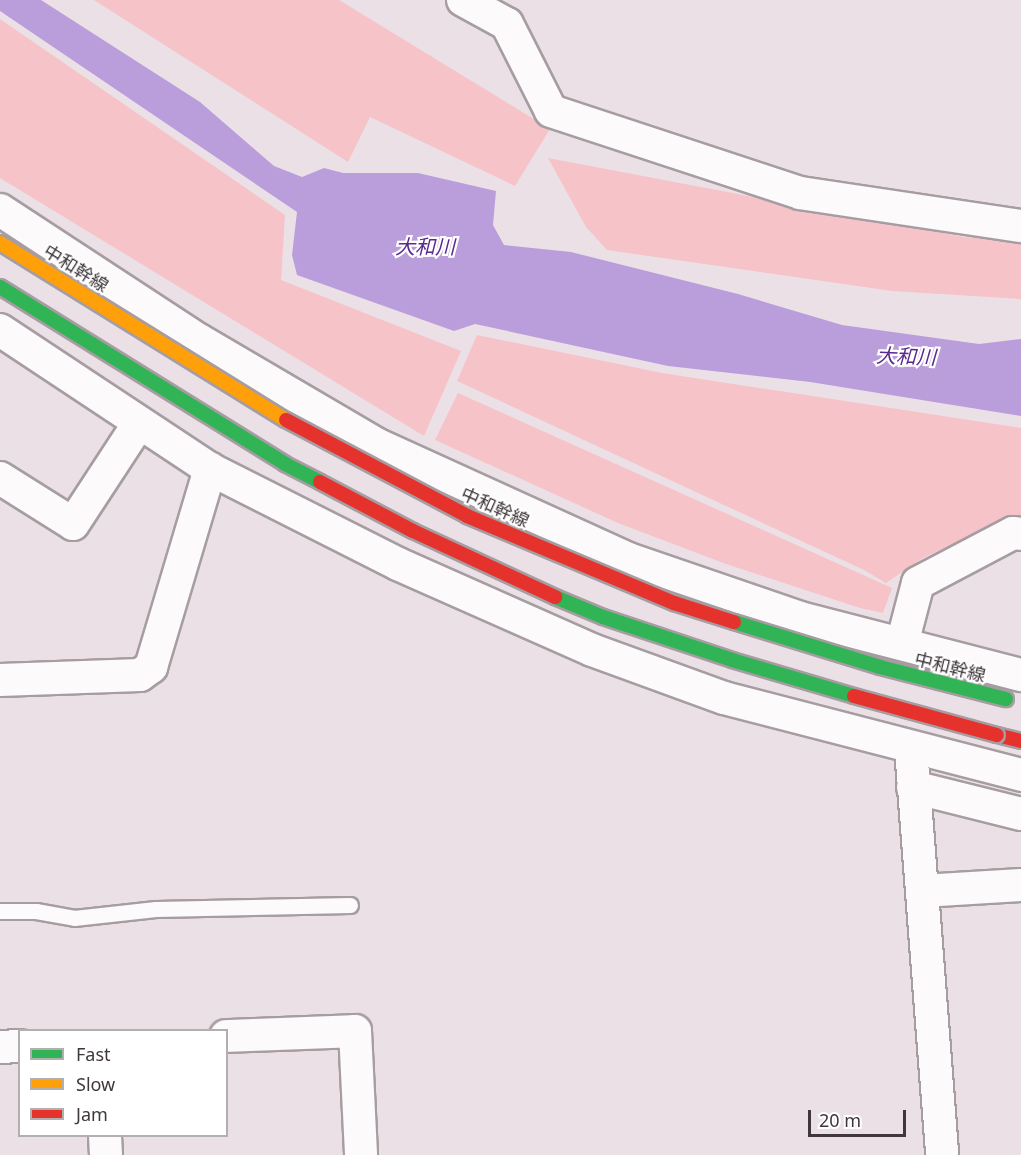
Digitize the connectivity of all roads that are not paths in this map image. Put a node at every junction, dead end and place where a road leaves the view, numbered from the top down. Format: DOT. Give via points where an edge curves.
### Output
graph roads {
  1 [pos="463,0"];
  2 [pos="0,210"];
  3 [pos="1021,226"];
  4 [pos="0,243"];
  5 [pos="0,287"];
  6 [pos="0,330"];
  7 [pos="139,423"];
  8 [pos="210,469"];
  9 [pos="0,478"];
  10 [pos="1021,534"];
  11 [pos="902,644"];
  12 [pos="0,680"];
  13 [pos="1014,687"];
  14 [pos="1021,703"];
  15 [pos="1021,741"];
  16 [pos="911,748"];
  17 [pos="1021,775"];
  18 [pos="912,787"];
  19 [pos="1021,814"];
  20 [pos="1021,885"];
  21 [pos="922,891"];
  22 [pos="350,905"];
  23 [pos="0,911"];
  24 [pos="228,1036"];
  25 [pos="18,1046"];
  26 [pos="0,1047"];
  27 [pos="105,1137"];
  28 [pos="106,1155"];
  29 [pos="361,1155"];
  30 [pos="942,1155"];
  1 -- 3 [label="street" via="507,24 552,111 800,193"];
  2 -- 11 [label="street" via="199,340 376,444 628,560 800,618"];
  4 -- 13 [label="main road, 中和幹線, bridge" via="292,424 467,516 674,603 880,667"];
  5 -- 15 [label="main road, bridge" via="285,464 513,579 603,616 732,660"];
  6 -- 7 [label="street"];
  7 -- 8 [label="street"];
  7 -- 9 [label="street" via="73,524"];
  8 -- 12 [label="street" via="151,668 140,675"];
  8 -- 16 [label="street" via="398,564 592,650 724,698"];
  10 -- 11 [label="street" via="1012,533 918,583"];
  11 -- 13 [label="street"];
  13 -- 14 [label="main road, 中和幹線"];
  16 -- 17 [label="street"];
  16 -- 18 [label="street"];
  18 -- 19 [label="street"];
  18 -- 21 [label="street"];
  20 -- 21 [label="street"];
  21 -- 30 [label="street"];
  22 -- 23 [label="lane" via="156,909 74,918 36,911"];
  24 -- 29 [label="street" via="355,1030"];
  25 -- 26 [label="street"];
  27 -- 28 [label="street"];
}
